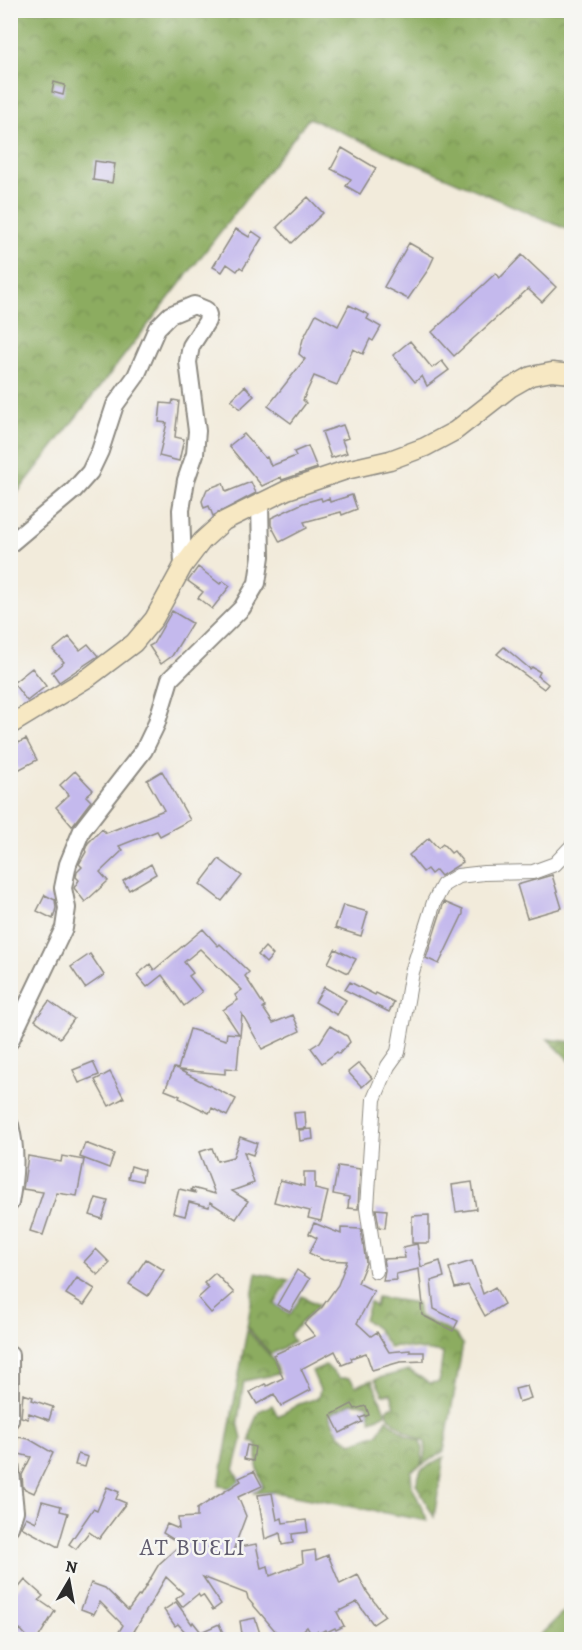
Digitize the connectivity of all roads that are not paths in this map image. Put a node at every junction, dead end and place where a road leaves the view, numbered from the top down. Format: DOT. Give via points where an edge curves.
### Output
graph roads {
  1 [pos="572,374"];
  2 [pos="261,502"];
  3 [pos="10,544"];
  4 [pos="183,566"];
  5 [pos="10,725"];
  6 [pos="572,846"];
  7 [pos="10,1041"];
  8 [pos="10,1125"];
  9 [pos="10,1203"];
  10 [pos="376,1271"];
  11 [pos="10,1355"];
  12 [pos="10,1420"];
  13 [pos="10,1462"];
  14 [pos="10,1527"];
  1 -- 2 [label="main road" via="531,376 455,431 425,447 346,470"];
  2 -- 4 [label="main road" via="224,521"];
  2 -- 7 [label="street" via="257,583 242,608 170,679 144,750 82,830 63,888 67,908 63,928"];
  3 -- 4 [label="street" via="90,472 115,405 136,376 157,328 170,315 194,305 208,315 191,346 188,362 197,431 181,510"];
  4 -- 5 [label="main road" via="154,619 134,643 89,677"];
  6 -- 10 [label="street" via="555,864 533,872 458,876 443,885 434,902 412,972 398,1052 374,1099 367,1208"];
  8 -- 9 [label="street" via="16,1144"];
  11 -- 12 [label="street"];
  13 -- 14 [label="street" via="15,1511"];
}
